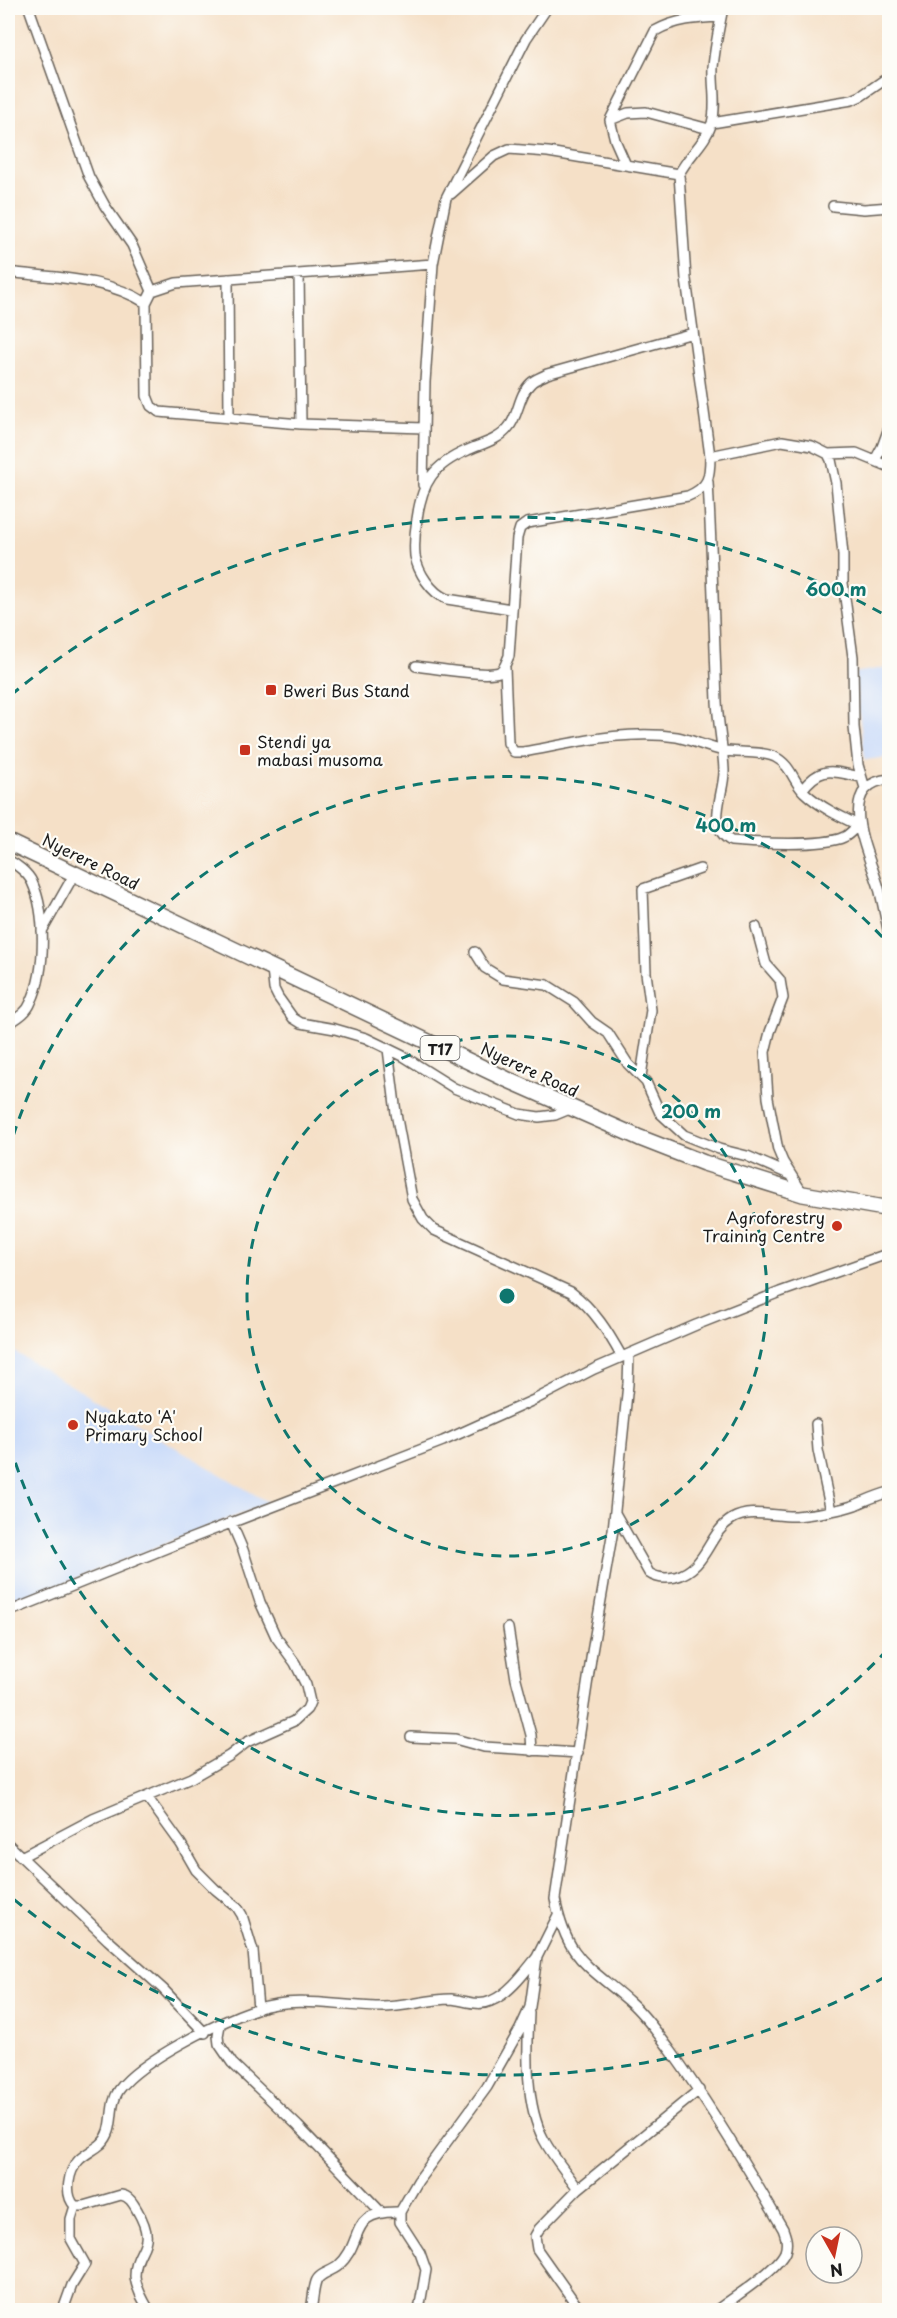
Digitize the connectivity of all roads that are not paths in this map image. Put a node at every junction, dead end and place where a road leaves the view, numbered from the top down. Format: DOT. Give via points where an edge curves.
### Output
graph roads {
  1 [pos="29,8"];
  2 [pos="547,8"];
  3 [pos="722,12"];
  4 [pos="890,76"];
  5 [pos="610,120"];
  6 [pos="710,126"];
  7 [pos="626,165"];
  8 [pos="679,174"];
  9 [pos="446,198"];
  10 [pos="833,206"];
  11 [pos="890,207"];
  12 [pos="433,264"];
  13 [pos="8,272"];
  14 [pos="299,274"];
  15 [pos="228,279"];
  16 [pos="152,291"];
  17 [pos="146,303"];
  18 [pos="693,333"];
  19 [pos="229,417"];
  20 [pos="301,424"];
  21 [pos="890,425"];
  22 [pos="424,429"];
  23 [pos="828,454"];
  24 [pos="710,456"];
  25 [pos="875,460"];
  26 [pos="890,467"];
  27 [pos="708,482"];
  28 [pos="423,488"];
  29 [pos="511,609"];
  30 [pos="416,666"];
  31 [pos="505,668"];
  32 [pos="722,750"];
  33 [pos="860,777"];
  34 [pos="890,778"];
  35 [pos="865,788"];
  36 [pos="802,790"];
  37 [pos="858,825"];
  38 [pos="862,837"];
  39 [pos="8,842"];
  40 [pos="8,860"];
  41 [pos="700,869"];
  42 [pos="75,873"];
  43 [pos="756,927"];
  44 [pos="42,932"];
  45 [pos="890,938"];
  46 [pos="475,952"];
  47 [pos="272,968"];
  48 [pos="8,1023"];
  49 [pos="388,1048"];
  50 [pos="641,1076"];
  51 [pos="572,1108"];
  52 [pos="791,1175"];
  53 [pos="803,1194"];
  54 [pos="890,1209"];
  55 [pos="890,1253"];
  56 [pos="626,1356"];
  57 [pos="816,1424"];
  58 [pos="890,1492"];
  59 [pos="831,1511"];
  60 [pos="615,1513"];
  61 [pos="231,1522"];
  62 [pos="8,1612"];
  63 [pos="508,1628"];
  64 [pos="411,1737"];
  65 [pos="532,1751"];
  66 [pos="578,1753"];
  67 [pos="147,1797"];
  68 [pos="8,1844"];
  69 [pos="21,1857"];
  70 [pos="558,1915"];
  71 [pos="537,1957"];
  72 [pos="530,2007"];
  73 [pos="258,2008"];
  74 [pos="220,2025"];
  75 [pos="205,2032"];
  76 [pos="699,2090"];
  77 [pos="579,2189"];
  78 [pos="75,2206"];
  79 [pos="381,2212"];
  80 [pos="400,2212"];
  81 [pos="63,2310"];
  82 [pos="149,2310"];
  83 [pos="311,2310"];
  84 [pos="419,2310"];
  85 [pos="580,2310"];
  86 [pos="717,2310"];
  1 -- 16 [label="street" via="89,177 132,245"];
  2 -- 9 [label="street" via="526,39"];
  3 -- 5 [label="street" via="669,23 655,31"];
  3 -- 6 [label="street" via="713,68 714,111"];
  4 -- 6 [label="street" via="852,100"];
  5 -- 6 [label="street" via="646,112"];
  5 -- 7 [label="street"];
  6 -- 8 [label="street"];
  7 -- 8 [label="street"];
  7 -- 9 [label="street" via="509,149 494,156"];
  8 -- 18 [label="street"];
  9 -- 12 [label="street"];
  10 -- 11 [label="street"];
  12 -- 14 [label="street"];
  12 -- 22 [label="street"];
  13 -- 17 [label="street" via="106,285 128,291"];
  14 -- 15 [label="street"];
  14 -- 20 [label="street"];
  15 -- 16 [label="street" via="176,283"];
  15 -- 19 [label="street"];
  16 -- 17 [label="street"];
  17 -- 19 [label="street" via="147,396 151,406 159,412"];
  18 -- 24 [label="street"];
  18 -- 28 [label="street" via="547,374 530,384 508,429 444,463"];
  19 -- 20 [label="street"];
  20 -- 22 [label="street"];
  21 -- 25 [label="street"];
  22 -- 28 [label="street"];
  23 -- 24 [label="street" via="799,442 782,441"];
  23 -- 25 [label="street" via="856,453"];
  23 -- 33 [label="street" via="834,471 843,555"];
  24 -- 27 [label="street"];
  25 -- 26 [label="street"];
  27 -- 29 [label="street" via="699,492 688,496 527,523 520,528 517,538"];
  27 -- 32 [label="street"];
  28 -- 29 [label="street" via="415,544 416,559 428,584 438,596"];
  29 -- 31 [label="street"];
  30 -- 31 [label="street" via="482,673"];
  31 -- 32 [label="street" via="508,743 514,752 651,734"];
  32 -- 36 [label="street" via="775,757 786,765"];
  32 -- 37 [label="street" via="724,780 717,824 724,838 756,843 834,841 846,837"];
  33 -- 35 [label="street"];
  33 -- 36 [label="street" via="822,771 812,776"];
  34 -- 35 [label="street"];
  35 -- 38 [label="street" via="859,799"];
  36 -- 37 [label="street" via="817,804"];
  37 -- 38 [label="street"];
  38 -- 45 [label="street" via="879,887"];
  39 -- 42 [label="main road, Nyerere Road / T17"];
  40 -- 44 [label="street" via="31,880"];
  41 -- 50 [label="street" via="643,889 651,1010"];
  42 -- 44 [label="street"];
  42 -- 47 [label="main road, Nyerere Road / T17"];
  43 -- 52 [label="street" via="768,968 780,980 782,990 782,1004 770,1032 765,1064 777,1150"];
  44 -- 48 [label="street" via="38,983 31,1003 22,1015"];
  46 -- 50 [label="street" via="485,968 503,979 540,983 574,1002 608,1033 628,1064"];
  47 -- 49 [label="street" via="274,989 293,1018"];
  47 -- 51 [label="main road, Nyerere Road / T17"];
  49 -- 51 [label="street" via="453,1088 519,1114 539,1117"];
  49 -- 56 [label="street" via="412,1198 423,1219 434,1230 571,1292 599,1318"];
  50 -- 52 [label="street" via="660,1113 684,1135"];
  51 -- 53 [label="main road, Nyerere Road / T17" via="704,1162"];
  52 -- 53 [label="street"];
  53 -- 54 [label="main road, Nyerere Road / T17"];
  55 -- 56 [label="street" via="739,1307"];
  56 -- 60 [label="street" via="628,1384"];
  56 -- 61 [label="street" via="443,1442"];
  57 -- 59 [label="street"];
  58 -- 59 [label="street"];
  59 -- 60 [label="street" via="735,1517 722,1527 697,1564 682,1575 668,1578 649,1573"];
  60 -- 66 [label="street"];
  61 -- 62 [label="street"];
  61 -- 67 [label="street" via="255,1593 276,1637 299,1670 310,1702 294,1721 247,1742 191,1778"];
  63 -- 65 [label="street"];
  64 -- 65 [label="street" via="455,1739 484,1747"];
  65 -- 66 [label="street"];
  66 -- 70 [label="street" via="557,1877"];
  67 -- 69 [label="street" via="93,1819"];
  67 -- 73 [label="street" via="196,1870 242,1915 253,1951"];
  68 -- 69 [label="street"];
  69 -- 75 [label="street"];
  70 -- 71 [label="street"];
  70 -- 76 [label="street" via="570,1946 583,1963 632,2004"];
  71 -- 72 [label="street"];
  71 -- 73 [label="street" via="503,1994 484,2003 449,1999 389,2007 329,2003"];
  72 -- 77 [label="street" via="528,2080 539,2130"];
  72 -- 80 [label="street" via="487,2087"];
  73 -- 74 [label="street"];
  74 -- 75 [label="street"];
  74 -- 79 [label="street" via="219,2044 232,2063"];
  75 -- 78 [label="street" via="146,2065 119,2090 112,2105 107,2138 78,2160 73,2170 68,2190"];
  76 -- 77 [label="street"];
  76 -- 86 [label="street" via="787,2238 785,2252 775,2266"];
  77 -- 85 [label="street" via="539,2229 535,2242"];
  78 -- 81 [label="street" via="71,2239 85,2264"];
  78 -- 82 [label="street" via="121,2194 133,2204 147,2236 135,2273"];
  79 -- 80 [label="street"];
  79 -- 83 [label="street" via="364,2220 338,2266 319,2277"];
  80 -- 84 [label="street" via="400,2222 426,2270"];
}
